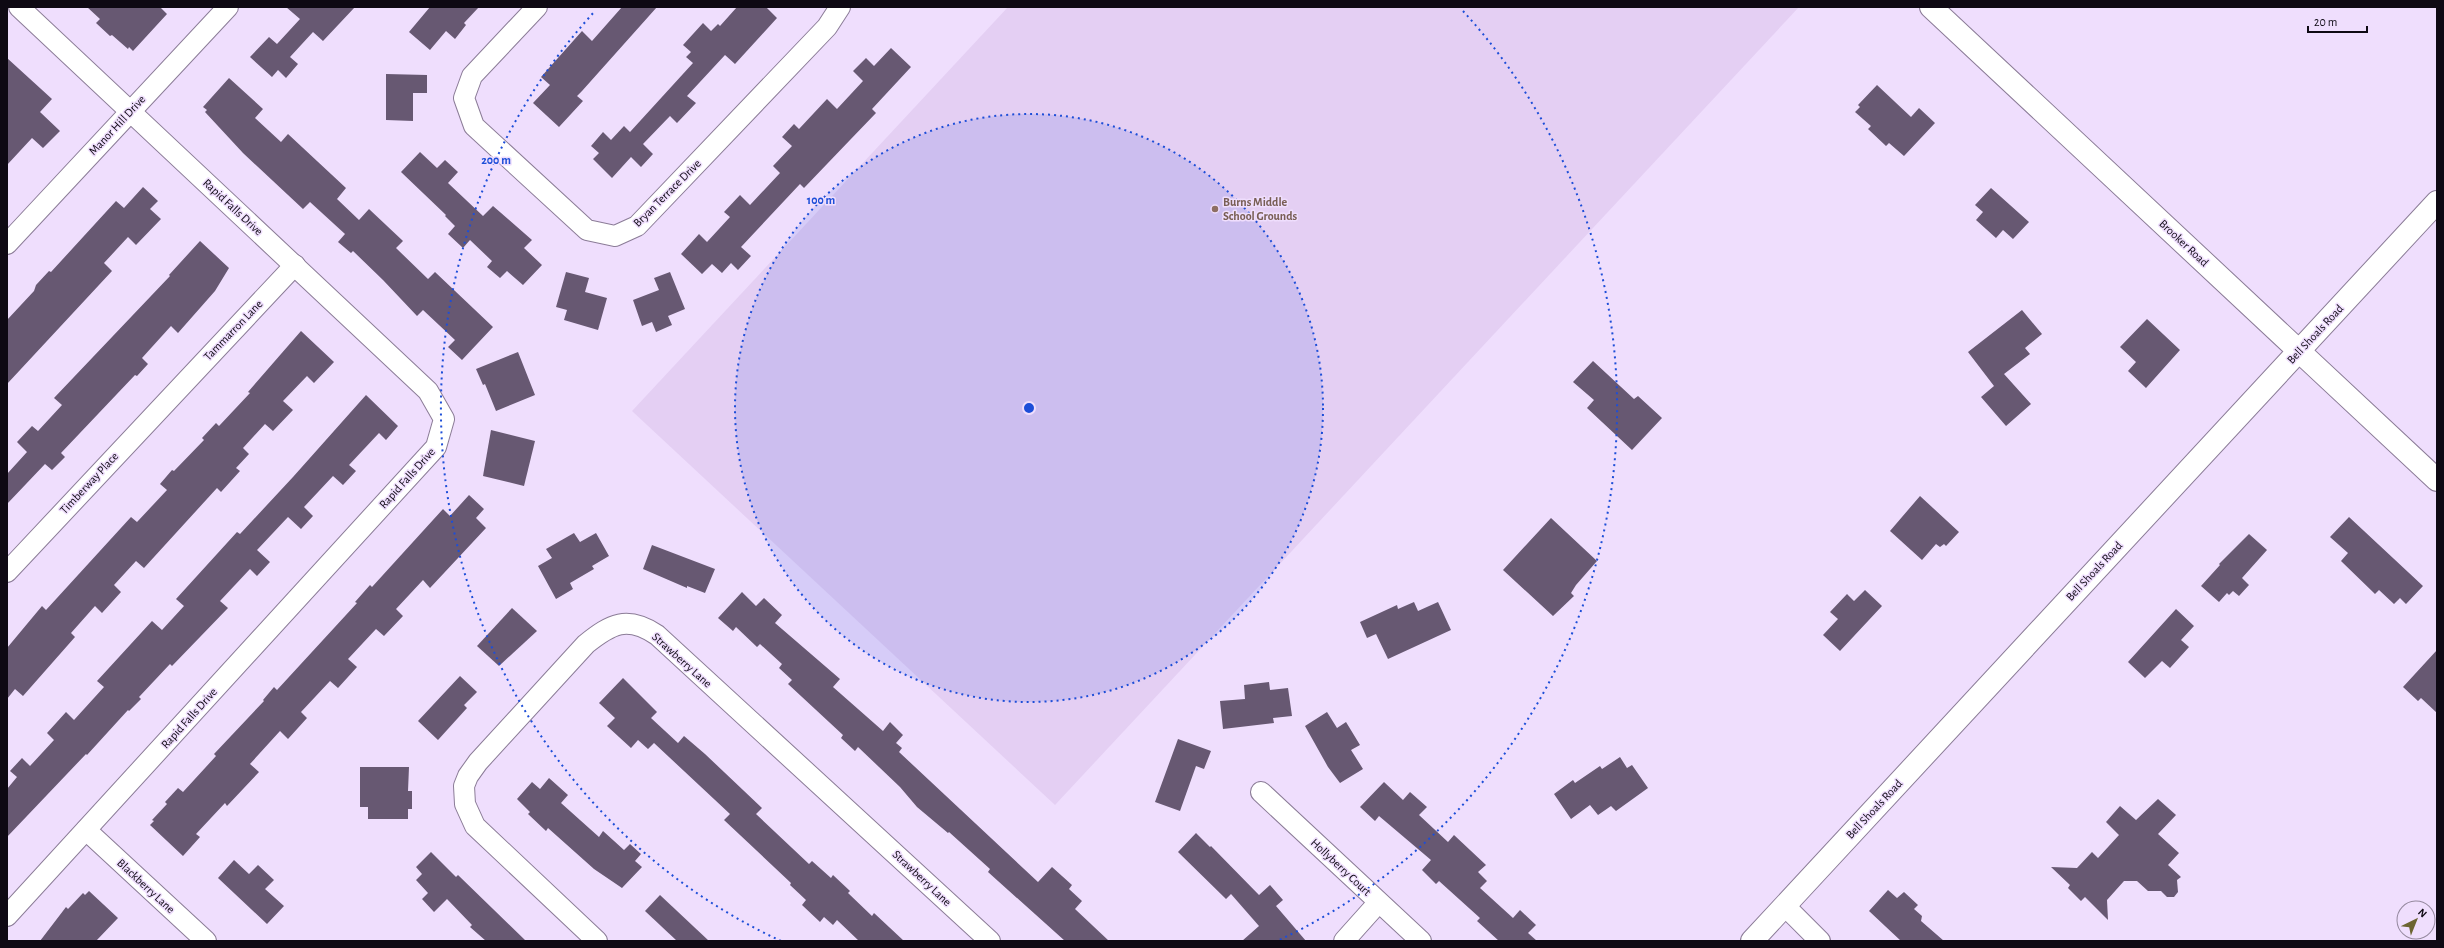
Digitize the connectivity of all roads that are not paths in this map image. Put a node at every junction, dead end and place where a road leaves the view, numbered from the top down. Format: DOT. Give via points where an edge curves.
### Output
graph roads {
  1 [pos="19,7"];
  2 [pos="228,7"];
  3 [pos="537,7"];
  4 [pos="840,7"];
  5 [pos="1931,7"];
  6 [pos="130,111"];
  7 [pos="2437,202"];
  8 [pos="7,244"];
  9 [pos="295,265"];
  10 [pos="2300,351"];
  11 [pos="171,395"];
  12 [pos="2437,480"];
  13 [pos="7,572"];
  14 [pos="1261,792"];
  15 [pos="86,830"];
  16 [pos="1378,903"];
  17 [pos="1785,906"];
  18 [pos="7,916"];
  19 [pos="206,941"];
  20 [pos="597,941"];
  21 [pos="990,941"];
  22 [pos="1344,941"];
  23 [pos="1421,941"];
  24 [pos="1752,941"];
  25 [pos="1820,941"];
  1 -- 6 [label="street, Rapid Falls Drive"];
  2 -- 6 [label="street, Manor Hill Drive"];
  3 -- 4 [label="street, Bryan Terrace Drive" via="472,76 464,98 474,126 587,230 615,236 637,226 827,27"];
  5 -- 10 [label="main road, Brooker Road"];
  6 -- 8 [label="street, Manor Hill Drive"];
  6 -- 9 [label="street, Rapid Falls Drive"];
  7 -- 10 [label="main road, Bell Shoals Road"];
  9 -- 11 [label="street, Tammarron Lane"];
  9 -- 15 [label="street, Rapid Falls Drive" via="428,391 444,419 436,447"];
  10 -- 12 [label="main road, Brooker Road"];
  10 -- 17 [label="main road, Bell Shoals Road"];
  11 -- 13 [label="street, Timberway Place"];
  14 -- 16 [label="street, Hollyberry Court"];
  15 -- 18 [label="street, Rapid Falls Drive"];
  15 -- 19 [label="street, Blackberry Lane"];
  16 -- 22 [label="street"];
  16 -- 23 [label="street, Hollyberry Court"];
  17 -- 24 [label="main road, Bell Shoals Road"];
  17 -- 25 [label="street"];
  20 -- 21 [label="street, Strawberry Lane" via="475,826 465,804 464,786 478,762 586,644 616,625 637,624 657,635"];
}
